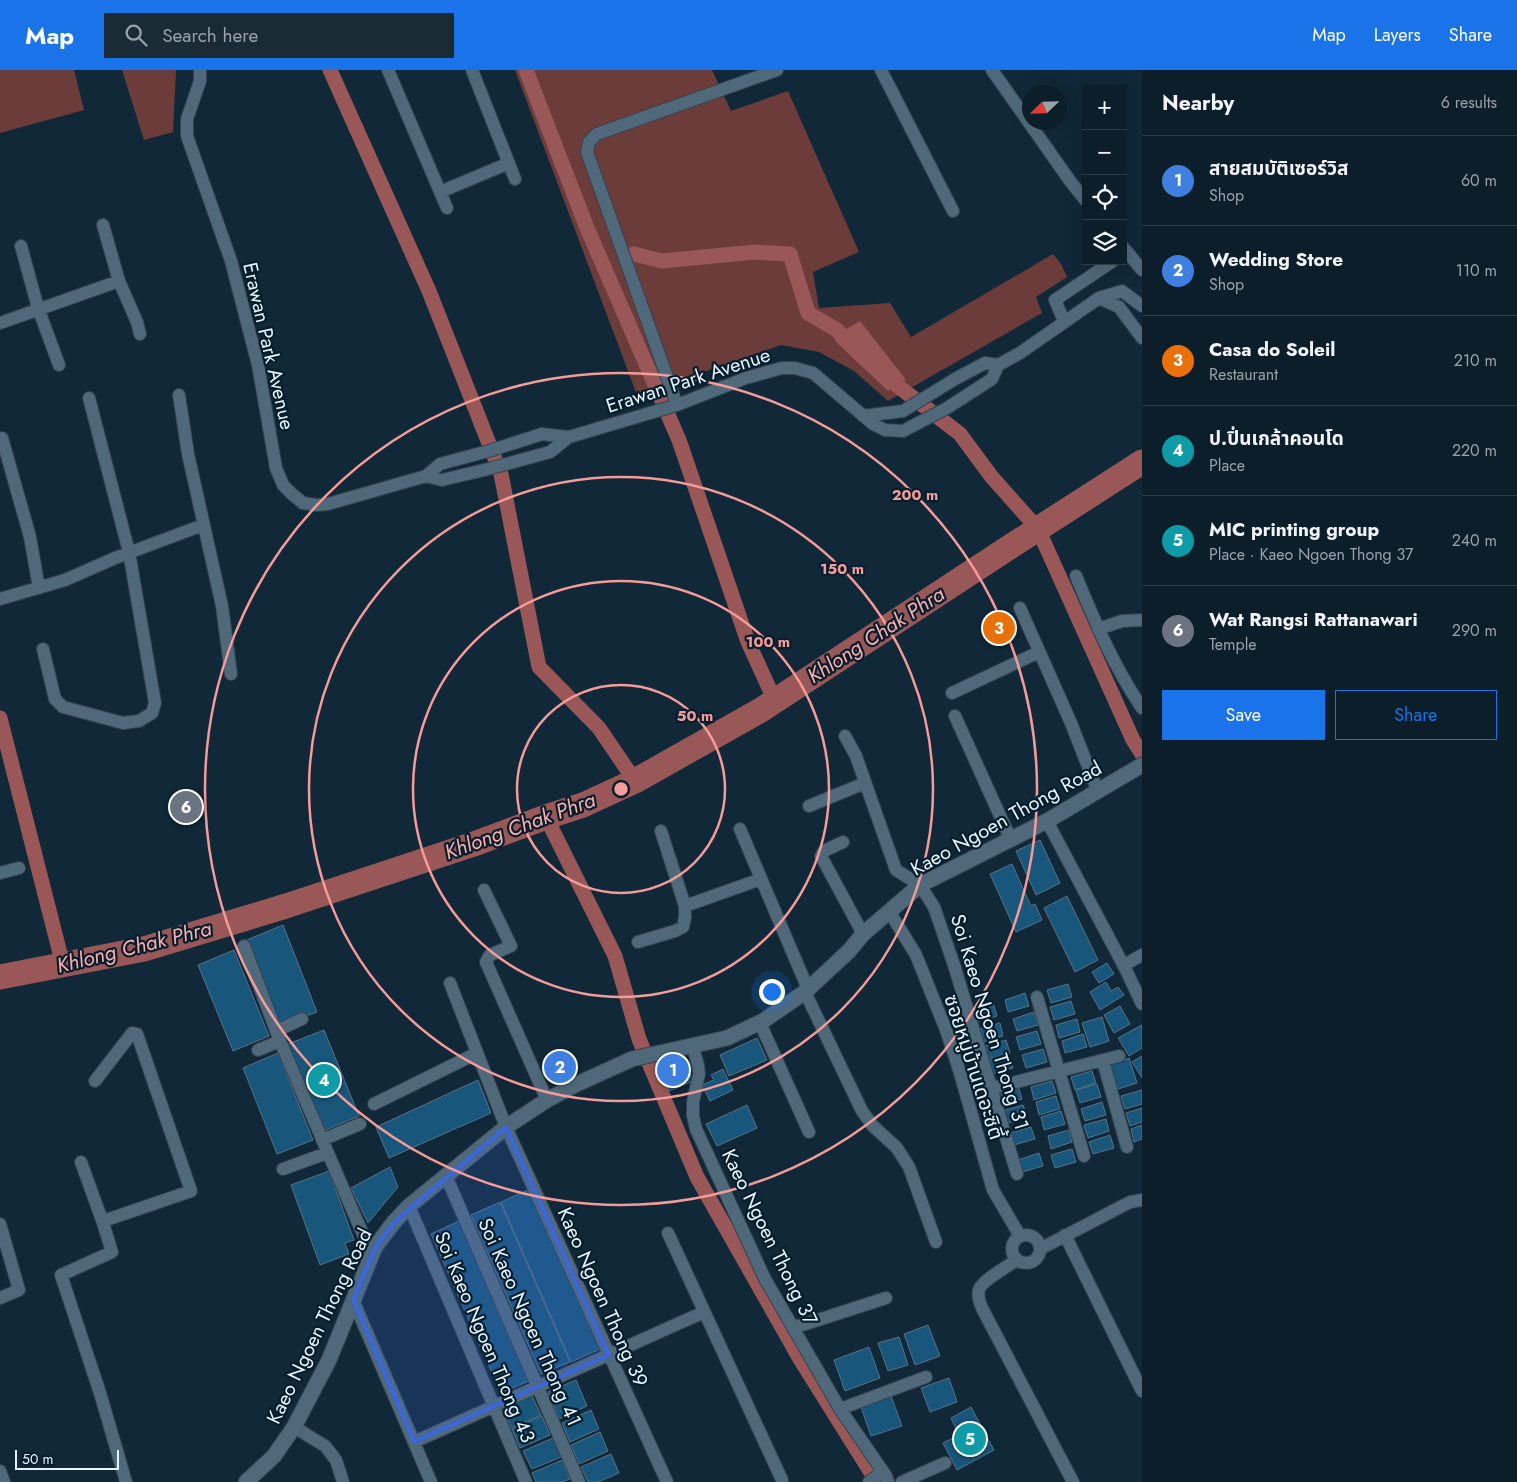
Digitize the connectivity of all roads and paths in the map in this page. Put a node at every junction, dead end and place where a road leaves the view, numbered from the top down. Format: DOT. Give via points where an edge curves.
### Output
graph roads {
  1 [pos="200,70"];
  2 [pos="388,70"];
  3 [pos="472,70"];
  4 [pos="778,70"];
  5 [pos="880,70"];
  6 [pos="992,70"];
  7 [pos="509,163"];
  8 [pos="515,179"];
  9 [pos="440,192"];
  10 [pos="1082,196"];
  11 [pos="447,208"];
  12 [pos="953,211"];
  13 [pos="103,226"];
  14 [pos="22,246"];
  15 [pos="1127,252"];
  16 [pos="1107,265"];
  17 [pos="1142,270"];
  18 [pos="120,281"];
  19 [pos="1099,298"];
  20 [pos="1142,306"];
  21 [pos="38,308"];
  22 [pos="1064,321"];
  23 [pos="0,323"];
  24 [pos="140,334"];
  25 [pos="1142,338"];
  26 [pos="59,365"];
  27 [pos="998,365"];
  28 [pos="179,395"];
  29 [pos="89,398"];
  30 [pos="676,405"];
  31 [pos="863,416"];
  32 [pos="569,437"];
  33 [pos="2,438"];
  34 [pos="426,476"];
  35 [pos="203,525"];
  36 [pos="129,552"];
  37 [pos="1076,576"];
  38 [pos="39,588"];
  39 [pos="0,599"];
  40 [pos="1020,608"];
  41 [pos="1142,620"];
  42 [pos="1098,629"];
  43 [pos="43,649"];
  44 [pos="1039,652"];
  45 [pos="231,674"];
  46 [pos="952,693"];
  47 [pos="1142,708"];
  48 [pos="955,716"];
  49 [pos="845,736"];
  50 [pos="1138,768"];
  51 [pos="865,783"];
  52 [pos="1098,792"];
  53 [pos="808,806"];
  54 [pos="1047,821"];
  55 [pos="740,829"];
  56 [pos="661,832"];
  57 [pos="1010,840"];
  58 [pos="843,842"];
  59 [pos="19,868"];
  60 [pos="0,873"];
  61 [pos="761,879"];
  62 [pos="920,885"];
  63 [pos="484,890"];
  64 [pos="685,906"];
  65 [pos="889,911"];
  66 [pos="863,934"];
  67 [pos="638,942"];
  68 [pos="244,946"];
  69 [pos="1142,955"];
  70 [pos="1124,965"];
  71 [pos="450,983"];
  72 [pos="806,991"];
  73 [pos="1037,997"];
  74 [pos="1142,1004"];
  75 [pos="302,1019"];
  76 [pos="760,1023"];
  77 [pos="278,1036"];
  78 [pos="693,1047"];
  79 [pos="258,1050"];
  80 [pos="478,1053"];
  81 [pos="1119,1056"];
  82 [pos="1102,1061"];
  83 [pos="1059,1071"];
  84 [pos="95,1081"];
  85 [pos="992,1088"];
  86 [pos="546,1100"];
  87 [pos="374,1104"];
  88 [pos="360,1124"];
  89 [pos="506,1127"];
  90 [pos="809,1132"];
  91 [pos="322,1140"];
  92 [pos="1127,1147"];
  93 [pos="328,1153"];
  94 [pos="1084,1156"];
  95 [pos="81,1162"];
  96 [pos="283,1169"];
  97 [pos="1017,1174"];
  98 [pos="446,1176"];
  99 [pos="1142,1200"];
  100 [pos="409,1206"];
  101 [pos="103,1223"];
  102 [pos="0,1224"];
  103 [pos="668,1233"];
  104 [pos="1065,1235"];
  105 [pos="1020,1236"];
  106 [pos="936,1242"];
  107 [pos="375,1247"];
  108 [pos="1040,1249"];
  109 [pos="1017,1260"];
  110 [pos="0,1298"];
  111 [pos="886,1298"];
  112 [pos="354,1300"];
  113 [pos="704,1312"];
  114 [pos="793,1328"];
  115 [pos="609,1355"];
  116 [pos="926,1377"];
  117 [pos="537,1387"];
  118 [pos="1142,1391"];
  119 [pos="494,1406"];
  120 [pos="840,1409"];
  121 [pos="294,1427"];
  122 [pos="414,1442"];
  123 [pos="945,1462"];
  124 [pos="0,1471"];
  125 [pos="884,1476"];
  126 [pos="782,1480"];
  127 [pos="4,1482"];
  128 [pos="126,1482"];
  129 [pos="246,1482"];
  130 [pos="343,1482"];
  131 [pos="431,1482"];
  132 [pos="526,1482"];
  133 [pos="579,1482"];
  134 [pos="667,1482"];
  135 [pos="869,1482"];
  136 [pos="902,1482"];
  137 [pos="1073,1482"];
  1 -- 34 [label="street, Erawan Park Avenue" via="200,81 187,119 187,136 231,261 258,365 276,468 283,484 304,503 328,504"];
  2 -- 9 [label="street"];
  3 -- 7 [label="street"];
  4 -- 30 [label="street" via="597,134 589,142 586,152"];
  5 -- 12 [label="street"];
  6 -- 10 [label="street"];
  7 -- 8 [label="street"];
  7 -- 9 [label="street"];
  9 -- 11 [label="street"];
  13 -- 18 [label="street"];
  14 -- 21 [label="street"];
  15 -- 17 [label="street"];
  16 -- 22 [label="street" via="1055,300"];
  18 -- 21 [label="street"];
  18 -- 24 [label="street"];
  19 -- 20 [label="street" via="1122,291"];
  19 -- 22 [label="street"];
  19 -- 25 [label="street" via="1119,307"];
  21 -- 23 [label="street"];
  21 -- 26 [label="street"];
  22 -- 27 [label="street"];
  27 -- 31 [label="street" via="985,363 904,411"];
  27 -- 31 [label="street, Erawan Park Avenue" via="992,379 903,431 885,430"];
  28 -- 35 [label="street"];
  29 -- 36 [label="street"];
  30 -- 31 [label="street, Erawan Park Avenue" via="746,378 782,368 795,368 813,373"];
  30 -- 32 [label="street, Erawan Park Avenue"];
  32 -- 34 [label="street, Erawan Park Avenue" via="542,434 440,464"];
  32 -- 34 [label="street, Erawan Park Avenue" via="550,452 442,480"];
  33 -- 38 [label="street" via="30,537"];
  35 -- 36 [label="street"];
  35 -- 45 [label="street" via="222,606"];
  36 -- 38 [label="street"];
  36 -- 43 [label="street" via="155,703 152,713 140,721 123,723 63,707 55,699"];
  37 -- 42 [label="street"];
  38 -- 39 [label="street"];
  40 -- 44 [label="street"];
  41 -- 42 [label="street" via="1122,621"];
  42 -- 47 [label="street" via="1125,684"];
  44 -- 46 [label="street"];
  44 -- 52 [label="street"];
  48 -- 57 [label="street"];
  49 -- 51 [label="street"];
  50 -- 52 [label="street, Kaeo Ngoen Thong Road"];
  51 -- 53 [label="street"];
  51 -- 62 [label="street" via="896,870"];
  52 -- 54 [label="street, Kaeo Ngoen Thong Road"];
  54 -- 57 [label="street, Kaeo Ngoen Thong Road"];
  54 -- 70 [label="street"];
  55 -- 61 [label="street"];
  56 -- 64 [label="street"];
  57 -- 62 [label="street, Kaeo Ngoen Thong Road"];
  58 -- 66 [label="street" via="824,851 821,856"];
  59 -- 60 [label="street"];
  61 -- 64 [label="street"];
  61 -- 72 [label="street"];
  62 -- 65 [label="street, Kaeo Ngoen Thong Road"];
  62 -- 85 [label="street, Soi Kaeo Ngoen Thong 31" via="934,907"];
  63 -- 86 [label="street" via="511,946 490,955 486,962"];
  64 -- 67 [label="street" via="683,927"];
  65 -- 66 [label="street, Kaeo Ngoen Thong Road"];
  65 -- 105 [label="street, ซอยหมู่บ้านเดอะซิตี้" via="916,955 946,1030 993,1190"];
  66 -- 72 [label="street, Kaeo Ngoen Thong Road" via="850,951"];
  68 -- 77 [label="street"];
  69 -- 70 [label="street"];
  70 -- 74 [label="street"];
  71 -- 80 [label="street, Kaeo Ngoen Thong 39"];
  72 -- 76 [label="street, Kaeo Ngoen Thong Road"];
  72 -- 106 [label="street" via="862,1111 897,1148 909,1167"];
  73 -- 83 [label="street"];
  75 -- 77 [label="street"];
  76 -- 78 [label="street, Kaeo Ngoen Thong Road" via="727,1038"];
  76 -- 90 [label="street"];
  77 -- 79 [label="street"];
  77 -- 91 [label="street"];
  78 -- 86 [label="street, Kaeo Ngoen Thong Road" via="632,1059"];
  78 -- 114 [label="street, Kaeo Ngoen Thong 37" via="699,1074 693,1102 696,1129 765,1279"];
  80 -- 87 [label="street"];
  80 -- 89 [label="street, Kaeo Ngoen Thong 39"];
  81 -- 82 [label="street"];
  82 -- 83 [label="street"];
  82 -- 92 [label="street"];
  83 -- 85 [label="street"];
  83 -- 94 [label="street"];
  84 -- 101 [label="street" via="132,1033 137,1034 192,1191"];
  85 -- 97 [label="street, Soi Kaeo Ngoen Thong 31"];
  86 -- 89 [label="street, Kaeo Ngoen Thong Road"];
  88 -- 91 [label="street"];
  89 -- 98 [label="street, Kaeo Ngoen Thong Road"];
  89 -- 115 [label="street, Kaeo Ngoen Thong 39"];
  91 -- 93 [label="street"];
  93 -- 96 [label="street"];
  93 -- 107 [label="street" via="364,1236"];
  95 -- 101 [label="street"];
  98 -- 100 [label="street, Kaeo Ngoen Thong Road"];
  98 -- 117 [label="street, Soi Kaeo Ngoen Thong 41"];
  99 -- 104 [label="street" via="1130,1202"];
  100 -- 107 [label="street, Kaeo Ngoen Thong Road"];
  100 -- 119 [label="street, Soi Kaeo Ngoen Thong 43"];
  101 -- 128 [label="street" via="112,1252 61,1275"];
  102 -- 110 [label="street" via="19,1290"];
  103 -- 113 [label="street"];
  104 -- 108 [label="street"];
  104 -- 118 [label="street"];
  105 -- 108 [label="street" via="1034,1237"];
  105 -- 109 [label="street" via="1011,1248"];
  107 -- 112 [label="street, Kaeo Ngoen Thong Road"];
  108 -- 109 [label="street" via="1034,1261 1025,1263"];
  109 -- 137 [label="street" via="985,1282 979,1289 978,1298"];
  111 -- 114 [label="street"];
  112 -- 121 [label="street, Kaeo Ngoen Thong Road" via="329,1360"];
  112 -- 122 [label="street"];
  113 -- 115 [label="street"];
  113 -- 126 [label="street"];
  114 -- 120 [label="street, Kaeo Ngoen Thong 37"];
  115 -- 117 [label="street"];
  115 -- 134 [label="street, Kaeo Ngoen Thong 39"];
  116 -- 120 [label="street"];
  117 -- 119 [label="street"];
  117 -- 133 [label="street, Soi Kaeo Ngoen Thong 41"];
  119 -- 122 [label="street"];
  119 -- 132 [label="street, Soi Kaeo Ngoen Thong 43"];
  120 -- 125 [label="street, Kaeo Ngoen Thong 37"];
  121 -- 129 [label="street, Kaeo Ngoen Thong Road" via="274,1456"];
  121 -- 130 [label="street" via="325,1446 336,1460"];
  122 -- 131 [label="street"];
  123 -- 136 [label="street"];
  124 -- 127 [label="street"];
  125 -- 135 [label="street"];
}
